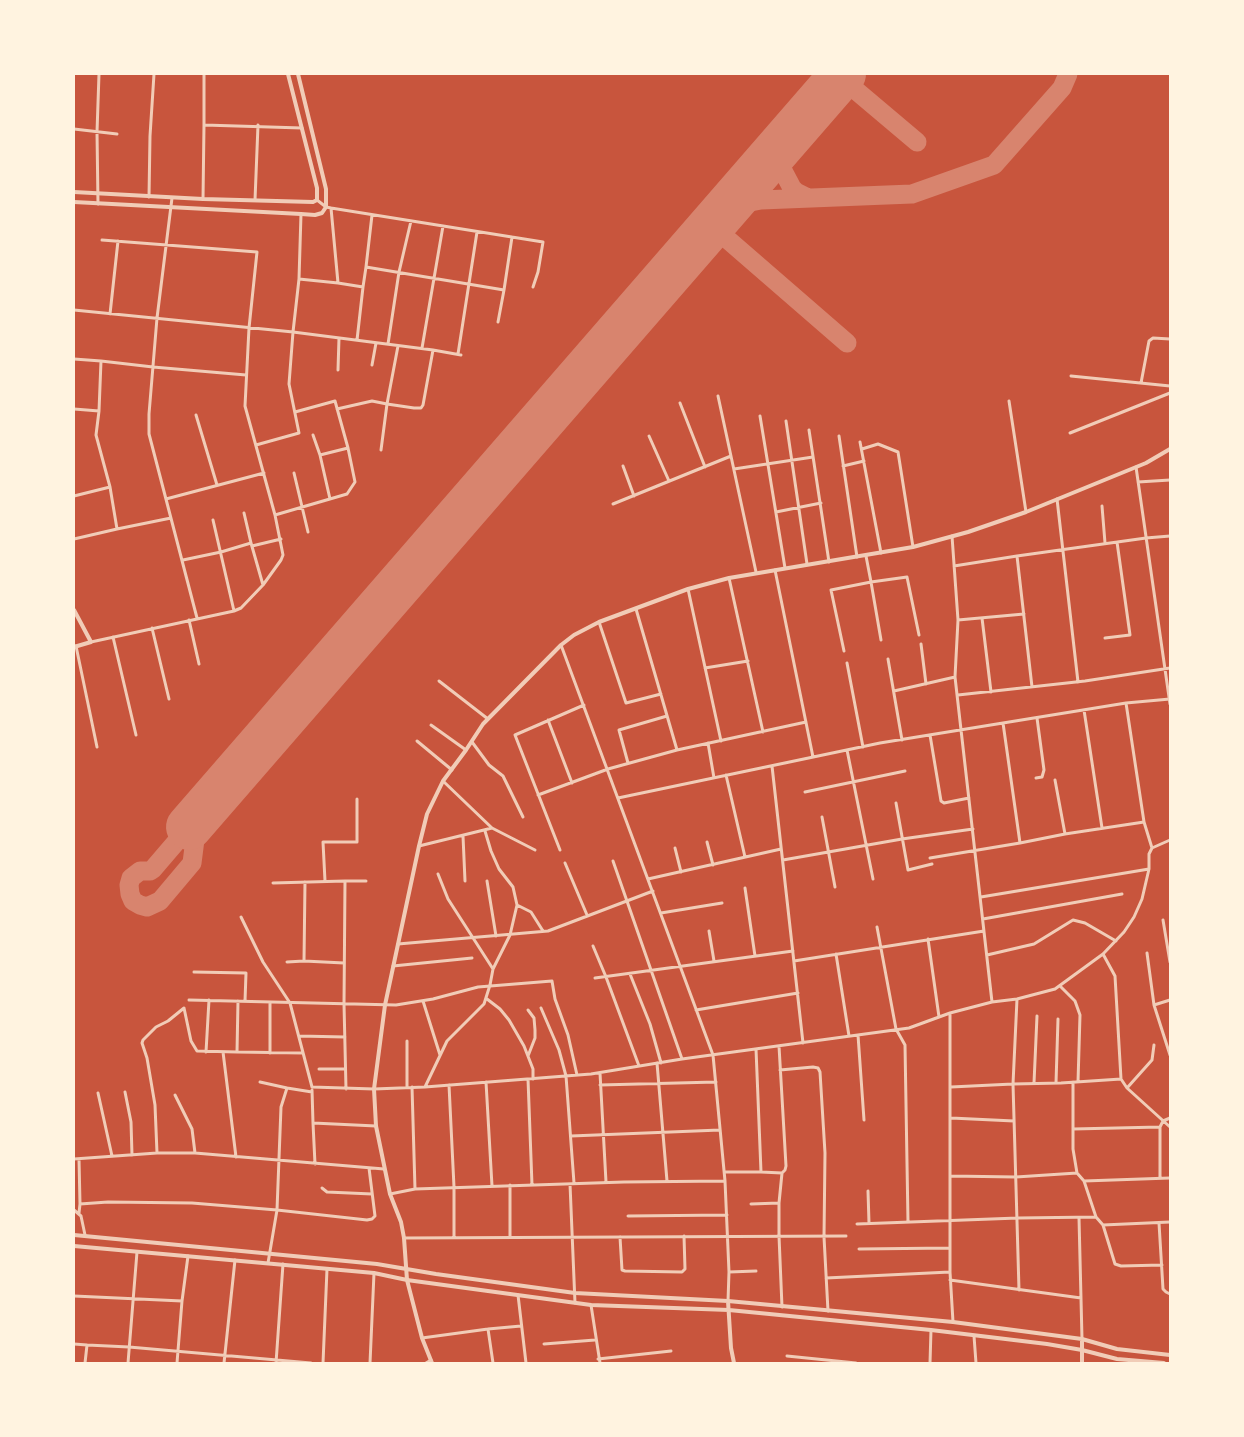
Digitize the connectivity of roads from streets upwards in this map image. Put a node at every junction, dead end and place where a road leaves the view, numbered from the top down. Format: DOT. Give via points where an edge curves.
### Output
graph roads {
  1 [pos="99,74"];
  2 [pos="154,74"];
  3 [pos="204,74"];
  4 [pos="288,74"];
  5 [pos="298,74"];
  6 [pos="204,125"];
  7 [pos="258,126"];
  8 [pos="303,128"];
  9 [pos="74,129"];
  10 [pos="97,132"];
  11 [pos="117,134"];
  12 [pos="74,192"];
  13 [pos="98,194"];
  14 [pos="149,196"];
  15 [pos="172,198"];
  16 [pos="203,199"];
  17 [pos="255,200"];
  18 [pos="316,200"];
  19 [pos="74,202"];
  20 [pos="98,204"];
  21 [pos="326,207"];
  22 [pos="171,208"];
  23 [pos="331,208"];
  24 [pos="301,214"];
  25 [pos="372,215"];
  26 [pos="411,220"];
  27 [pos="443,226"];
  28 [pos="477,232"];
  29 [pos="512,237"];
  30 [pos="102,240"];
  31 [pos="118,241"];
  32 [pos="167,244"];
  33 [pos="366,267"];
  34 [pos="399,272"];
  35 [pos="434,278"];
  36 [pos="299,279"];
  37 [pos="338,283"];
  38 [pos="469,284"];
  39 [pos="364,286"];
  40 [pos="533,287"];
  41 [pos="504,290"];
  42 [pos="74,310"];
  43 [pos="110,314"];
  44 [pos="157,318"];
  45 [pos="498,322"];
  46 [pos="249,328"];
  47 [pos="293,332"];
  48 [pos="339,338"];
  49 [pos="1170,339"];
  50 [pos="357,340"];
  51 [pos="376,343"];
  52 [pos="388,344"];
  53 [pos="398,346"];
  54 [pos="422,348"];
  55 [pos="433,350"];
  56 [pos="74,359"];
  57 [pos="101,361"];
  58 [pos="372,365"];
  59 [pos="153,368"];
  60 [pos="338,370"];
  61 [pos="246,375"];
  62 [pos="1071,376"];
  63 [pos="1141,383"];
  64 [pos="1170,386"];
  65 [pos="1170,393"];
  66 [pos="718,396"];
  67 [pos="1010,401"];
  68 [pos="387,404"];
  69 [pos="680,404"];
  70 [pos="74,409"];
  71 [pos="338,409"];
  72 [pos="99,411"];
  73 [pos="295,412"];
  74 [pos="196,415"];
  75 [pos="760,416"];
  76 [pos="786,421"];
  77 [pos="809,430"];
  78 [pos="1070,433"];
  79 [pos="313,435"];
  80 [pos="649,436"];
  81 [pos="838,436"];
  82 [pos="860,442"];
  83 [pos="256,444"];
  84 [pos="348,448"];
  85 [pos="862,449"];
  86 [pos="1170,449"];
  87 [pos="381,450"];
  88 [pos="320,455"];
  89 [pos="731,456"];
  90 [pos="813,457"];
  91 [pos="792,460"];
  92 [pos="864,461"];
  93 [pos="768,462"];
  94 [pos="623,466"];
  95 [pos="843,466"];
  96 [pos="705,467"];
  97 [pos="1136,467"];
  98 [pos="734,469"];
  99 [pos="264,472"];
  100 [pos="294,473"];
  101 [pos="1170,480"];
  102 [pos="669,481"];
  103 [pos="1138,482"];
  104 [pos="217,486"];
  105 [pos="110,487"];
  106 [pos="74,496"];
  107 [pos="634,496"];
  108 [pos="166,499"];
  109 [pos="1057,499"];
  110 [pos="330,500"];
  111 [pos="821,503"];
  112 [pos="613,504"];
  113 [pos="302,506"];
  114 [pos="1102,506"];
  115 [pos="799,507"];
  116 [pos="776,512"];
  117 [pos="1026,512"];
  118 [pos="244,513"];
  119 [pos="275,515"];
  120 [pos="171,518"];
  121 [pos="213,520"];
  122 [pos="117,529"];
  123 [pos="308,532"];
  124 [pos="952,536"];
  125 [pos="1170,536"];
  126 [pos="1146,538"];
  127 [pos="74,539"];
  128 [pos="281,539"];
  129 [pos="1117,542"];
  130 [pos="1105,543"];
  131 [pos="252,545"];
  132 [pos="913,547"];
  133 [pos="1062,550"];
  134 [pos="221,552"];
  135 [pos="882,553"];
  136 [pos="866,556"];
  137 [pos="1017,556"];
  138 [pos="857,558"];
  139 [pos="182,560"];
  140 [pos="829,562"];
  141 [pos="807,564"];
  142 [pos="954,566"];
  143 [pos="785,568"];
  144 [pos="774,570"];
  145 [pos="756,572"];
  146 [pos="729,578"];
  147 [pos="871,582"];
  148 [pos="263,585"];
  149 [pos="688,589"];
  150 [pos="636,609"];
  151 [pos="74,610"];
  152 [pos="234,610"];
  153 [pos="1024,614"];
  154 [pos="197,618"];
  155 [pos="982,618"];
  156 [pos="189,620"];
  157 [pos="958,620"];
  158 [pos="599,622"];
  159 [pos="152,628"];
  160 [pos="918,635"];
  161 [pos="113,637"];
  162 [pos="1105,638"];
  163 [pos="881,640"];
  164 [pos="91,642"];
  165 [pos="561,644"];
  166 [pos="921,644"];
  167 [pos="75,646"];
  168 [pos="844,651"];
  169 [pos="888,660"];
  170 [pos="748,661"];
  171 [pos="846,663"];
  172 [pos="198,664"];
  173 [pos="705,668"];
  174 [pos="1165,668"];
  175 [pos="1170,668"];
  176 [pos="955,677"];
  177 [pos="439,680"];
  178 [pos="1078,682"];
  179 [pos="926,684"];
  180 [pos="1032,687"];
  181 [pos="894,691"];
  182 [pos="991,692"];
  183 [pos="661,694"];
  184 [pos="958,696"];
  185 [pos="169,699"];
  186 [pos="1170,700"];
  187 [pos="1126,703"];
  188 [pos="1170,704"];
  189 [pos="584,705"];
  190 [pos="1084,710"];
  191 [pos="667,716"];
  192 [pos="1037,718"];
  193 [pos="488,719"];
  194 [pos="548,720"];
  195 [pos="806,722"];
  196 [pos="1003,723"];
  197 [pos="431,725"];
  198 [pos="962,730"];
  199 [pos="763,732"];
  200 [pos="136,735"];
  201 [pos="930,735"];
  202 [pos="902,740"];
  203 [pos="417,741"];
  204 [pos="721,741"];
  205 [pos="472,742"];
  206 [pos="708,743"];
  207 [pos="97,747"];
  208 [pos="863,747"];
  209 [pos="466,750"];
  210 [pos="678,750"];
  211 [pos="848,750"];
  212 [pos="813,757"];
  213 [pos="628,764"];
  214 [pos="772,766"];
  215 [pos="608,769"];
  216 [pos="452,770"];
  217 [pos="905,771"];
  218 [pos="726,775"];
  219 [pos="714,778"];
  220 [pos="1036,778"];
  221 [pos="1055,780"];
  222 [pos="443,781"];
  223 [pos="854,782"];
  224 [pos="572,783"];
  225 [pos="806,792"];
  226 [pos="538,794"];
  227 [pos="618,798"];
  228 [pos="969,798"];
  229 [pos="357,799"];
  230 [pos="896,803"];
  231 [pos="523,817"];
  232 [pos="822,817"];
  233 [pos="1144,822"];
  234 [pos="492,828"];
  235 [pos="1102,828"];
  236 [pos="973,829"];
  237 [pos="485,831"];
  238 [pos="1065,834"];
  239 [pos="463,836"];
  240 [pos="902,839"];
  241 [pos="1170,840"];
  242 [pos="707,842"];
  243 [pos="1020,843"];
  244 [pos="866,845"];
  245 [pos="419,846"];
  246 [pos="675,848"];
  247 [pos="1152,848"];
  248 [pos="535,850"];
  249 [pos="560,850"];
  250 [pos="782,850"];
  251 [pos="976,851"];
  252 [pos="828,852"];
  253 [pos="745,858"];
  254 [pos="930,858"];
  255 [pos="783,860"];
  256 [pos="613,861"];
  257 [pos="565,863"];
  258 [pos="932,864"];
  259 [pos="713,865"];
  260 [pos="1149,869"];
  261 [pos="681,872"];
  262 [pos="438,874"];
  263 [pos="648,879"];
  264 [pos="873,879"];
  265 [pos="325,881"];
  266 [pos="345,881"];
  267 [pos="366,881"];
  268 [pos="487,881"];
  269 [pos="305,882"];
  270 [pos="464,882"];
  271 [pos="273,883"];
  272 [pos="745,888"];
  273 [pos="835,888"];
  274 [pos="653,891"];
  275 [pos="1122,894"];
  276 [pos="981,897"];
  277 [pos="626,901"];
  278 [pos="722,903"];
  279 [pos="517,905"];
  280 [pos="661,913"];
  281 [pos="587,915"];
  282 [pos="242,918"];
  283 [pos="983,919"];
  284 [pos="1163,920"];
  285 [pos="878,927"];
  286 [pos="543,931"];
  287 [pos="710,931"];
  288 [pos="984,931"];
  289 [pos="510,935"];
  290 [pos="496,936"];
  291 [pos="472,937"];
  292 [pos="928,939"];
  293 [pos="1116,941"];
  294 [pos="397,944"];
  295 [pos="593,946"];
  296 [pos="881,947"];
  297 [pos="793,951"];
  298 [pos="1147,953"];
  299 [pos="836,954"];
  300 [pos="1103,954"];
  301 [pos="987,955"];
  302 [pos="756,956"];
  303 [pos="472,958"];
  304 [pos="304,961"];
  305 [pos="714,961"];
  306 [pos="794,961"];
  307 [pos="286,962"];
  308 [pos="1170,962"];
  309 [pos="344,963"];
  310 [pos="393,966"];
  311 [pos="680,966"];
  312 [pos="493,969"];
  313 [pos="651,970"];
  314 [pos="194,972"];
  315 [pos="630,974"];
  316 [pos="606,977"];
  317 [pos="595,978"];
  318 [pos="490,986"];
  319 [pos="1060,986"];
  320 [pos="798,993"];
  321 [pos="487,999"];
  322 [pos="1018,999"];
  323 [pos="189,1000"];
  324 [pos="209,1000"];
  325 [pos="1170,1000"];
  326 [pos="238,1001"];
  327 [pos="244,1001"];
  328 [pos="423,1001"];
  329 [pos="270,1002"];
  330 [pos="992,1002"];
  331 [pos="290,1003"];
  332 [pos="344,1004"];
  333 [pos="385,1005"];
  334 [pos="1154,1005"];
  335 [pos="540,1008"];
  336 [pos="528,1010"];
  337 [pos="696,1010"];
  338 [pos="950,1013"];
  339 [pos="1037,1016"];
  340 [pos="939,1017"];
  341 [pos="1058,1020"];
  342 [pos="896,1029"];
  343 [pos="858,1035"];
  344 [pos="298,1036"];
  345 [pos="849,1036"];
  346 [pos="345,1037"];
  347 [pos="407,1041"];
  348 [pos="803,1043"];
  349 [pos="1154,1045"];
  350 [pos="779,1046"];
  351 [pos="756,1049"];
  352 [pos="206,1052"];
  353 [pos="223,1052"];
  354 [pos="237,1052"];
  355 [pos="270,1053"];
  356 [pos="303,1053"];
  357 [pos="440,1055"];
  358 [pos="713,1055"];
  359 [pos="1170,1055"];
  360 [pos="528,1056"];
  361 [pos="682,1059"];
  362 [pos="659,1063"];
  363 [pos="639,1066"];
  364 [pos="319,1069"];
  365 [pos="346,1069"];
  366 [pos="780,1070"];
  367 [pos="600,1073"];
  368 [pos="577,1075"];
  369 [pos="566,1076"];
  370 [pos="528,1079"];
  371 [pos="533,1079"];
  372 [pos="1121,1079"];
  373 [pos="260,1082"];
  374 [pos="486,1082"];
  375 [pos="716,1082"];
  376 [pos="1073,1082"];
  377 [pos="1078,1082"];
  378 [pos="660,1083"];
  379 [pos="1034,1083"];
  380 [pos="1056,1083"];
  381 [pos="1013,1084"];
  382 [pos="449,1085"];
  383 [pos="600,1085"];
  384 [pos="407,1087"];
  385 [pos="412,1087"];
  386 [pos="425,1087"];
  387 [pos="951,1087"];
  388 [pos="287,1088"];
  389 [pos="1127,1088"];
  390 [pos="312,1089"];
  391 [pos="346,1089"];
  392 [pos="374,1089"];
  393 [pos="125,1092"];
  394 [pos="98,1093"];
  395 [pos="175,1095"];
  396 [pos="951,1118"];
  397 [pos="1170,1118"];
  398 [pos="864,1120"];
  399 [pos="1014,1120"];
  400 [pos="1163,1121"];
  401 [pos="313,1123"];
  402 [pos="376,1126"];
  403 [pos="1160,1127"];
  404 [pos="1170,1127"];
  405 [pos="1073,1129"];
  406 [pos="720,1130"];
  407 [pos="664,1132"];
  408 [pos="602,1135"];
  409 [pos="571,1136"];
  410 [pos="157,1152"];
  411 [pos="195,1153"];
  412 [pos="132,1155"];
  413 [pos="112,1156"];
  414 [pos="236,1157"];
  415 [pos="79,1159"];
  416 [pos="74,1160"];
  417 [pos="280,1161"];
  418 [pos="315,1164"];
  419 [pos="369,1168"];
  420 [pos="384,1169"];
  421 [pos="725,1172"];
  422 [pos="761,1172"];
  423 [pos="782,1172"];
  424 [pos="1077,1173"];
  425 [pos="950,1176"];
  426 [pos="1016,1177"];
  427 [pos="1160,1178"];
  428 [pos="1170,1178"];
  429 [pos="667,1181"];
  430 [pos="726,1181"];
  431 [pos="1084,1181"];
  432 [pos="606,1182"];
  433 [pos="572,1184"];
  434 [pos="510,1185"];
  435 [pos="532,1185"];
  436 [pos="492,1186"];
  437 [pos="454,1187"];
  438 [pos="322,1188"];
  439 [pos="415,1189"];
  440 [pos="868,1191"];
  441 [pos="372,1194"];
  442 [pos="390,1194"];
  443 [pos="779,1203"];
  444 [pos="80,1204"];
  445 [pos="751,1204"];
  446 [pos="74,1210"];
  447 [pos="276,1210"];
  448 [pos="79,1213"];
  449 [pos="727,1215"];
  450 [pos="628,1216"];
  451 [pos="1018,1218"];
  452 [pos="1079,1218"];
  453 [pos="1096,1218"];
  454 [pos="950,1221"];
  455 [pos="908,1222"];
  456 [pos="1170,1222"];
  457 [pos="868,1223"];
  458 [pos="1159,1223"];
  459 [pos="857,1224"];
  460 [pos="1103,1225"];
  461 [pos="74,1235"];
  462 [pos="85,1235"];
  463 [pos="684,1236"];
  464 [pos="728,1236"];
  465 [pos="779,1236"];
  466 [pos="846,1236"];
  467 [pos="572,1237"];
  468 [pos="620,1237"];
  469 [pos="824,1237"];
  470 [pos="404,1238"];
  471 [pos="454,1238"];
  472 [pos="510,1238"];
  473 [pos="74,1246"];
  474 [pos="950,1248"];
  475 [pos="859,1249"];
  476 [pos="138,1252"];
  477 [pos="269,1254"];
  478 [pos="188,1256"];
  479 [pos="235,1260"];
  480 [pos="268,1263"];
  481 [pos="283,1264"];
  482 [pos="1162,1265"];
  483 [pos="327,1268"];
  484 [pos="406,1268"];
  485 [pos="756,1271"];
  486 [pos="729,1272"];
  487 [pos="950,1272"];
  488 [pos="374,1273"];
  489 [pos="826,1278"];
  490 [pos="407,1280"];
  491 [pos="950,1280"];
  492 [pos="1019,1290"];
  493 [pos="575,1292"];
  494 [pos="1170,1294"];
  495 [pos="518,1295"];
  496 [pos="74,1296"];
  497 [pos="1081,1298"];
  498 [pos="134,1300"];
  499 [pos="182,1301"];
  500 [pos="728,1301"];
  501 [pos="575,1303"];
  502 [pos="591,1305"];
  503 [pos="782,1307"];
  504 [pos="729,1310"];
  505 [pos="828,1311"];
  506 [pos="953,1322"];
  507 [pos="521,1326"];
  508 [pos="488,1328"];
  509 [pos="931,1330"];
  510 [pos="974,1336"];
  511 [pos="422,1338"];
  512 [pos="1082,1339"];
  513 [pos="595,1340"];
  514 [pos="74,1344"];
  515 [pos="86,1344"];
  516 [pos="544,1344"];
  517 [pos="129,1347"];
  518 [pos="1082,1350"];
  519 [pos="178,1351"];
  520 [pos="671,1351"];
  521 [pos="1170,1355"];
  522 [pos="787,1356"];
  523 [pos="224,1357"];
  524 [pos="598,1359"];
  525 [pos="276,1361"];
  526 [pos="1117,1361"];
  527 [pos="429,1362"];
  528 [pos="85,1363"];
  529 [pos="128,1363"];
  530 [pos="177,1363"];
  531 [pos="224,1363"];
  532 [pos="311,1363"];
  533 [pos="323,1363"];
  534 [pos="370,1363"];
  535 [pos="493,1363"];
  536 [pos="526,1363"];
  537 [pos="600,1363"];
  538 [pos="734,1363"];
  539 [pos="850,1363"];
  540 [pos="856,1363"];
  541 [pos="930,1363"];
  542 [pos="976,1363"];
  543 [pos="1082,1363"];
  544 [pos="1164,1363"];
  1 -- 10 [label="street"];
  2 -- 14 [label="street"];
  3 -- 6 [label="street"];
  4 -- 8 [label="street"];
  5 -- 21 [label="street" via="326,189"];
  6 -- 7 [label="street"];
  6 -- 16 [label="street"];
  7 -- 8 [label="street"];
  7 -- 17 [label="street"];
  8 -- 18 [label="street" via="318,188"];
  9 -- 10 [label="street"];
  10 -- 11 [label="street"];
  10 -- 13 [label="street"];
  12 -- 13 [label="street"];
  13 -- 14 [label="street"];
  13 -- 20 [label="street"];
  14 -- 15 [label="street"];
  15 -- 16 [label="street"];
  15 -- 22 [label="street"];
  16 -- 17 [label="street"];
  17 -- 18 [label="street" via="309,203"];
  18 -- 21 [label="street"];
  19 -- 20 [label="street"];
  20 -- 22 [label="street"];
  21 -- 23 [label="street"];
  21 -- 24 [label="street" via="315,214"];
  22 -- 24 [label="street"];
  22 -- 32 [label="street"];
  23 -- 25 [label="street"];
  23 -- 37 [label="street"];
  24 -- 36 [label="street"];
  25 -- 26 [label="street"];
  25 -- 33 [label="street"];
  26 -- 27 [label="street"];
  26 -- 34 [label="street"];
  27 -- 28 [label="street"];
  27 -- 35 [label="street"];
  28 -- 29 [label="street"];
  28 -- 38 [label="street"];
  29 -- 40 [label="street" via="543,242"];
  29 -- 41 [label="street"];
  30 -- 31 [label="street"];
  31 -- 32 [label="street"];
  31 -- 43 [label="street"];
  32 -- 44 [label="street"];
  32 -- 46 [label="street" via="257,252"];
  33 -- 34 [label="street"];
  33 -- 39 [label="street"];
  34 -- 35 [label="street"];
  34 -- 52 [label="street"];
  35 -- 38 [label="street"];
  35 -- 54 [label="street"];
  36 -- 37 [label="street"];
  36 -- 47 [label="street"];
  37 -- 39 [label="street"];
  38 -- 41 [label="street"];
  38 -- 55 [label="street" via="459,355"];
  39 -- 50 [label="street"];
  41 -- 45 [label="street"];
  42 -- 43 [label="street"];
  43 -- 44 [label="street"];
  44 -- 46 [label="street"];
  44 -- 59 [label="street"];
  46 -- 47 [label="street"];
  46 -- 61 [label="street"];
  47 -- 48 [label="street"];
  47 -- 73 [label="street" via="289,384"];
  48 -- 50 [label="street"];
  48 -- 60 [label="street"];
  49 -- 63 [label="street" via="1153,338 1149,341"];
  50 -- 51 [label="street"];
  51 -- 52 [label="street"];
  51 -- 58 [label="street"];
  52 -- 53 [label="street"];
  53 -- 54 [label="street"];
  53 -- 68 [label="street"];
  54 -- 55 [label="street"];
  55 -- 68 [label="street" via="422,408"];
  56 -- 57 [label="street"];
  57 -- 59 [label="street"];
  57 -- 72 [label="street"];
  59 -- 61 [label="street"];
  59 -- 108 [label="street" via="149,434"];
  61 -- 83 [label="street" via="246,412"];
  62 -- 63 [label="street"];
  63 -- 64 [label="street"];
  65 -- 78 [label="street"];
  66 -- 89 [label="street"];
  67 -- 117 [label="street"];
  68 -- 71 [label="street" via="372,401"];
  68 -- 87 [label="street"];
  69 -- 96 [label="street"];
  70 -- 72 [label="street"];
  71 -- 73 [label="street" via="335,401"];
  71 -- 84 [label="street"];
  72 -- 105 [label="street" via="96,441"];
  73 -- 83 [label="street" via="299,434"];
  74 -- 104 [label="street"];
  75 -- 93 [label="street"];
  76 -- 91 [label="street"];
  77 -- 90 [label="street"];
  79 -- 88 [label="street"];
  80 -- 102 [label="street"];
  81 -- 95 [label="street"];
  82 -- 85 [label="street"];
  83 -- 99 [label="street"];
  84 -- 88 [label="street"];
  84 -- 110 [label="street" via="355,482 347,494"];
  85 -- 92 [label="street"];
  85 -- 132 [label="street" via="878,444 898,452"];
  86 -- 97 [label="street"];
  88 -- 110 [label="street"];
  89 -- 96 [label="street"];
  89 -- 98 [label="street"];
  90 -- 91 [label="street"];
  90 -- 111 [label="street"];
  91 -- 93 [label="street"];
  91 -- 115 [label="street"];
  92 -- 95 [label="street"];
  92 -- 135 [label="street"];
  93 -- 98 [label="street"];
  93 -- 116 [label="street"];
  94 -- 107 [label="street"];
  95 -- 138 [label="street"];
  96 -- 102 [label="street"];
  97 -- 103 [label="street"];
  97 -- 109 [label="street"];
  98 -- 145 [label="street"];
  99 -- 104 [label="street"];
  99 -- 119 [label="street"];
  100 -- 113 [label="street"];
  101 -- 103 [label="street"];
  102 -- 107 [label="street"];
  103 -- 126 [label="street"];
  104 -- 108 [label="street"];
  105 -- 106 [label="street"];
  105 -- 122 [label="street"];
  107 -- 112 [label="street"];
  108 -- 120 [label="street"];
  109 -- 117 [label="street"];
  109 -- 133 [label="street"];
  110 -- 113 [label="street"];
  111 -- 115 [label="street"];
  111 -- 140 [label="street"];
  113 -- 119 [label="street"];
  113 -- 123 [label="street"];
  114 -- 130 [label="street"];
  115 -- 116 [label="street"];
  115 -- 141 [label="street"];
  116 -- 143 [label="street"];
  117 -- 124 [label="street"];
  118 -- 131 [label="street"];
  119 -- 128 [label="street"];
  120 -- 122 [label="street"];
  120 -- 139 [label="street"];
  121 -- 134 [label="street"];
  122 -- 127 [label="street"];
  124 -- 132 [label="street"];
  124 -- 142 [label="street"];
  125 -- 126 [label="street"];
  126 -- 129 [label="street"];
  126 -- 174 [label="street"];
  128 -- 131 [label="street"];
  128 -- 148 [label="street" via="283,555"];
  129 -- 130 [label="street"];
  129 -- 162 [label="street" via="1130,635"];
  130 -- 133 [label="street"];
  131 -- 134 [label="street"];
  131 -- 148 [label="street"];
  132 -- 135 [label="street"];
  133 -- 137 [label="street"];
  133 -- 178 [label="street"];
  134 -- 139 [label="street"];
  134 -- 152 [label="street"];
  135 -- 136 [label="street"];
  136 -- 138 [label="street"];
  136 -- 147 [label="street"];
  137 -- 142 [label="street"];
  137 -- 153 [label="street"];
  138 -- 140 [label="street"];
  139 -- 154 [label="street"];
  140 -- 141 [label="street"];
  141 -- 143 [label="street"];
  142 -- 157 [label="street"];
  143 -- 144 [label="street"];
  144 -- 145 [label="street"];
  144 -- 195 [label="street"];
  145 -- 146 [label="street"];
  146 -- 149 [label="street"];
  146 -- 170 [label="street"];
  147 -- 160 [label="street" via="907,576"];
  147 -- 163 [label="street"];
  147 -- 168 [label="street" via="831,590"];
  148 -- 152 [label="street" via="246,604"];
  149 -- 150 [label="street"];
  149 -- 173 [label="street"];
  150 -- 158 [label="street"];
  150 -- 183 [label="street"];
  151 -- 164 [label="street"];
  152 -- 154 [label="street"];
  153 -- 155 [label="street"];
  153 -- 180 [label="street"];
  154 -- 156 [label="street"];
  155 -- 157 [label="street"];
  155 -- 182 [label="street"];
  156 -- 159 [label="street"];
  156 -- 172 [label="street"];
  157 -- 176 [label="street"];
  158 -- 165 [label="street"];
  158 -- 183 [label="street" via="626,703"];
  159 -- 161 [label="street"];
  159 -- 185 [label="street"];
  161 -- 164 [label="street"];
  161 -- 200 [label="street"];
  164 -- 167 [label="street"];
  165 -- 189 [label="street"];
  165 -- 193 [label="street"];
  166 -- 179 [label="street"];
  167 -- 207 [label="street"];
  169 -- 181 [label="street"];
  170 -- 173 [label="street"];
  170 -- 199 [label="street"];
  171 -- 208 [label="street"];
  173 -- 204 [label="street"];
  174 -- 175 [label="street"];
  174 -- 178 [label="street"];
  174 -- 186 [label="street"];
  176 -- 179 [label="street"];
  176 -- 184 [label="street"];
  177 -- 193 [label="street"];
  178 -- 180 [label="street"];
  179 -- 181 [label="street"];
  180 -- 182 [label="street"];
  181 -- 202 [label="street"];
  182 -- 184 [label="street"];
  183 -- 191 [label="street"];
  184 -- 198 [label="street"];
  186 -- 187 [label="street"];
  186 -- 188 [label="street"];
  187 -- 190 [label="street"];
  187 -- 233 [label="street"];
  189 -- 194 [label="street"];
  189 -- 215 [label="street"];
  190 -- 192 [label="street"];
  190 -- 235 [label="street"];
  191 -- 210 [label="street"];
  191 -- 213 [label="street" via="620,730"];
  192 -- 196 [label="street"];
  192 -- 220 [label="street" via="1044,770 1042,777"];
  193 -- 205 [label="street"];
  194 -- 224 [label="street"];
  194 -- 226 [label="street" via="515,735"];
  195 -- 199 [label="street"];
  195 -- 212 [label="street"];
  196 -- 198 [label="street"];
  196 -- 243 [label="street"];
  197 -- 209 [label="street"];
  198 -- 201 [label="street"];
  198 -- 228 [label="street"];
  199 -- 204 [label="street"];
  201 -- 202 [label="street"];
  201 -- 228 [label="street" via="940,801"];
  202 -- 208 [label="street"];
  203 -- 216 [label="street"];
  204 -- 206 [label="street"];
  205 -- 209 [label="street"];
  205 -- 231 [label="street" via="503,776"];
  206 -- 210 [label="street"];
  206 -- 219 [label="street"];
  208 -- 211 [label="street"];
  209 -- 216 [label="street"];
  210 -- 213 [label="street"];
  211 -- 212 [label="street"];
  211 -- 223 [label="street"];
  212 -- 214 [label="street"];
  213 -- 215 [label="street"];
  214 -- 218 [label="street"];
  214 -- 250 [label="street"];
  215 -- 224 [label="street"];
  215 -- 227 [label="street"];
  216 -- 222 [label="street"];
  217 -- 223 [label="street"];
  218 -- 219 [label="street"];
  218 -- 253 [label="street"];
  219 -- 227 [label="street"];
  221 -- 238 [label="street"];
  222 -- 234 [label="street"];
  222 -- 245 [label="street" via="427,814"];
  223 -- 225 [label="street"];
  223 -- 244 [label="street"];
  224 -- 226 [label="street"];
  226 -- 249 [label="street"];
  227 -- 263 [label="street"];
  228 -- 236 [label="street"];
  229 -- 265 [label="street" via="357,842 323,842"];
  230 -- 240 [label="street"];
  232 -- 252 [label="street"];
  233 -- 235 [label="street"];
  233 -- 247 [label="street"];
  234 -- 237 [label="street"];
  234 -- 248 [label="street"];
  235 -- 238 [label="street"];
  236 -- 240 [label="street"];
  236 -- 251 [label="street"];
  237 -- 239 [label="street"];
  237 -- 279 [label="street" via="499,869 513,887"];
  238 -- 243 [label="street"];
  239 -- 245 [label="street"];
  239 -- 270 [label="street"];
  240 -- 244 [label="street"];
  240 -- 258 [label="street" via="908,870"];
  241 -- 247 [label="street"];
  242 -- 259 [label="street"];
  243 -- 251 [label="street"];
  244 -- 252 [label="street"];
  244 -- 264 [label="street"];
  245 -- 294 [label="street"];
  246 -- 261 [label="street"];
  247 -- 260 [label="street" via="1148,854"];
  250 -- 253 [label="street"];
  250 -- 255 [label="street"];
  251 -- 254 [label="street"];
  251 -- 276 [label="street"];
  252 -- 255 [label="street"];
  252 -- 273 [label="street"];
  253 -- 259 [label="street"];
  255 -- 297 [label="street"];
  256 -- 277 [label="street"];
  257 -- 281 [label="street"];
  259 -- 261 [label="street"];
  260 -- 276 [label="street"];
  260 -- 293 [label="street" via="1134,918"];
  261 -- 263 [label="street"];
  262 -- 291 [label="street" via="448,899"];
  263 -- 274 [label="street"];
  265 -- 266 [label="street"];
  265 -- 269 [label="street"];
  266 -- 267 [label="street"];
  266 -- 309 [label="street"];
  268 -- 290 [label="street"];
  269 -- 271 [label="street"];
  269 -- 304 [label="street"];
  272 -- 302 [label="street"];
  274 -- 277 [label="street"];
  274 -- 280 [label="street"];
  275 -- 283 [label="street"];
  276 -- 283 [label="street"];
  277 -- 281 [label="street"];
  277 -- 313 [label="street"];
  278 -- 280 [label="street"];
  279 -- 286 [label="street" via="531,912"];
  279 -- 289 [label="street"];
  280 -- 311 [label="street"];
  281 -- 286 [label="street"];
  282 -- 331 [label="street" via="263,962"];
  283 -- 288 [label="street"];
  284 -- 308 [label="street"];
  285 -- 296 [label="street"];
  286 -- 289 [label="street"];
  287 -- 305 [label="street"];
  288 -- 292 [label="street"];
  288 -- 301 [label="street"];
  289 -- 290 [label="street"];
  289 -- 312 [label="street"];
  290 -- 291 [label="street"];
  291 -- 294 [label="street"];
  291 -- 312 [label="street"];
  292 -- 296 [label="street"];
  292 -- 340 [label="street"];
  293 -- 300 [label="street"];
  293 -- 301 [label="street" via="1085,923 1073,920 1034,944"];
  294 -- 310 [label="street"];
  295 -- 316 [label="street"];
  296 -- 299 [label="street"];
  296 -- 342 [label="street"];
  297 -- 302 [label="street"];
  297 -- 306 [label="street"];
  298 -- 334 [label="street"];
  299 -- 306 [label="street"];
  299 -- 345 [label="street"];
  300 -- 319 [label="street"];
  300 -- 372 [label="street" via="1115,976"];
  301 -- 330 [label="street"];
  302 -- 305 [label="street"];
  303 -- 310 [label="street"];
  304 -- 307 [label="street"];
  304 -- 309 [label="street"];
  305 -- 311 [label="street"];
  306 -- 320 [label="street"];
  309 -- 332 [label="street"];
  310 -- 333 [label="street"];
  311 -- 313 [label="street"];
  311 -- 337 [label="street"];
  312 -- 318 [label="street"];
  313 -- 315 [label="street"];
  313 -- 361 [label="street"];
  314 -- 327 [label="street" via="246,974"];
  315 -- 316 [label="street"];
  315 -- 362 [label="street" via="650,1024"];
  316 -- 317 [label="street"];
  316 -- 363 [label="street"];
  318 -- 321 [label="street"];
  318 -- 328 [label="street"];
  318 -- 368 [label="street" via="552,981"];
  319 -- 322 [label="street"];
  319 -- 377 [label="street" via="1075,1001 1080,1015"];
  320 -- 337 [label="street"];
  320 -- 348 [label="street"];
  321 -- 357 [label="street" via="448,1041"];
  321 -- 360 [label="street" via="509,1020"];
  322 -- 330 [label="street"];
  322 -- 381 [label="street"];
  323 -- 324 [label="street"];
  324 -- 326 [label="street"];
  324 -- 352 [label="street"];
  325 -- 334 [label="street"];
  326 -- 327 [label="street"];
  326 -- 354 [label="street"];
  327 -- 329 [label="street"];
  328 -- 333 [label="street"];
  328 -- 357 [label="street"];
  329 -- 331 [label="street"];
  329 -- 355 [label="street"];
  330 -- 338 [label="street"];
  331 -- 332 [label="street"];
  331 -- 344 [label="street"];
  332 -- 333 [label="street"];
  332 -- 346 [label="street"];
  333 -- 392 [label="street"];
  334 -- 359 [label="street"];
  335 -- 369 [label="street" via="559,1050"];
  336 -- 360 [label="street" via="534,1018 536,1030"];
  337 -- 358 [label="street"];
  338 -- 340 [label="street"];
  338 -- 387 [label="street"];
  339 -- 379 [label="street"];
  340 -- 342 [label="street" via="909,1028"];
  341 -- 380 [label="street"];
  342 -- 343 [label="street"];
  342 -- 455 [label="street" via="905,1045"];
  343 -- 345 [label="street"];
  343 -- 398 [label="street"];
  344 -- 346 [label="street"];
  344 -- 356 [label="street"];
  345 -- 348 [label="street"];
  346 -- 365 [label="street"];
  347 -- 384 [label="street"];
  348 -- 350 [label="street"];
  349 -- 389 [label="street" via="1152,1060"];
  350 -- 351 [label="street"];
  350 -- 366 [label="street"];
  351 -- 358 [label="street"];
  351 -- 422 [label="street"];
  352 -- 353 [label="street"];
  352 -- 410 [label="street" via="194,1049 184,1008 143,1040 155,1105"];
  353 -- 354 [label="street"];
  353 -- 414 [label="street"];
  354 -- 355 [label="street"];
  355 -- 356 [label="street"];
  356 -- 390 [label="street"];
  357 -- 386 [label="street"];
  358 -- 361 [label="street"];
  358 -- 375 [label="street"];
  360 -- 371 [label="street"];
  361 -- 362 [label="street"];
  362 -- 363 [label="street"];
  362 -- 378 [label="street"];
  363 -- 367 [label="street"];
  364 -- 365 [label="street"];
  365 -- 391 [label="street"];
  366 -- 423 [label="street" via="786,1166"];
  366 -- 469 [label="street" via="813,1067 820,1072 825,1153"];
  367 -- 368 [label="street"];
  367 -- 383 [label="street"];
  368 -- 369 [label="street"];
  369 -- 371 [label="street"];
  369 -- 409 [label="street"];
  370 -- 371 [label="street"];
  370 -- 374 [label="street"];
  370 -- 435 [label="street"];
  372 -- 377 [label="street"];
  372 -- 389 [label="street"];
  373 -- 388 [label="street"];
  374 -- 382 [label="street"];
  374 -- 436 [label="street"];
  375 -- 378 [label="street"];
  375 -- 406 [label="street"];
  376 -- 377 [label="street"];
  376 -- 380 [label="street"];
  376 -- 405 [label="street"];
  378 -- 383 [label="street"];
  378 -- 407 [label="street"];
  379 -- 380 [label="street"];
  379 -- 381 [label="street"];
  381 -- 387 [label="street"];
  381 -- 399 [label="street"];
  382 -- 386 [label="street"];
  382 -- 437 [label="street"];
  383 -- 408 [label="street"];
  384 -- 385 [label="street"];
  384 -- 392 [label="street"];
  385 -- 386 [label="street"];
  385 -- 439 [label="street"];
  387 -- 396 [label="street"];
  388 -- 390 [label="street"];
  388 -- 417 [label="street" via="281,1107"];
  389 -- 400 [label="street"];
  390 -- 391 [label="street"];
  390 -- 401 [label="street"];
  391 -- 392 [label="street"];
  392 -- 402 [label="street"];
  393 -- 412 [label="street" via="131,1122"];
  394 -- 413 [label="street"];
  395 -- 411 [label="street" via="192,1129"];
  396 -- 399 [label="street"];
  396 -- 425 [label="street"];
  397 -- 400 [label="street"];
  399 -- 426 [label="street"];
  400 -- 403 [label="street"];
  400 -- 404 [label="street"];
  401 -- 402 [label="street"];
  401 -- 418 [label="street"];
  402 -- 420 [label="street"];
  403 -- 405 [label="street"];
  403 -- 427 [label="street"];
  405 -- 424 [label="street"];
  406 -- 407 [label="street"];
  406 -- 421 [label="street"];
  407 -- 408 [label="street"];
  407 -- 429 [label="street"];
  408 -- 409 [label="street"];
  408 -- 432 [label="street"];
  409 -- 433 [label="street"];
  410 -- 411 [label="street"];
  410 -- 412 [label="street"];
  411 -- 414 [label="street"];
  412 -- 413 [label="street"];
  413 -- 415 [label="street"];
  414 -- 417 [label="street"];
  415 -- 416 [label="street"];
  415 -- 444 [label="street"];
  417 -- 418 [label="street"];
  417 -- 447 [label="street"];
  418 -- 419 [label="street"];
  419 -- 420 [label="street"];
  419 -- 441 [label="street"];
  420 -- 442 [label="street"];
  421 -- 422 [label="street"];
  421 -- 430 [label="street"];
  422 -- 423 [label="street"];
  423 -- 443 [label="street"];
  424 -- 426 [label="street"];
  424 -- 431 [label="street"];
  425 -- 426 [label="street"];
  425 -- 454 [label="street"];
  426 -- 451 [label="street"];
  427 -- 428 [label="street"];
  427 -- 431 [label="street"];
  429 -- 430 [label="street"];
  429 -- 432 [label="street"];
  430 -- 449 [label="street"];
  431 -- 453 [label="street"];
  432 -- 433 [label="street"];
  433 -- 435 [label="street"];
  433 -- 467 [label="street"];
  434 -- 435 [label="street"];
  434 -- 436 [label="street"];
  434 -- 472 [label="street"];
  436 -- 437 [label="street"];
  437 -- 439 [label="street"];
  437 -- 471 [label="street"];
  438 -- 441 [label="street" via="327,1192"];
  439 -- 442 [label="street"];
  440 -- 457 [label="street"];
  441 -- 447 [label="street" via="375,1216 367,1220"];
  442 -- 470 [label="street"];
  443 -- 445 [label="street"];
  443 -- 465 [label="street"];
  444 -- 447 [label="street" via="192,1204"];
  444 -- 448 [label="street"];
  446 -- 448 [label="street"];
  447 -- 477 [label="street"];
  448 -- 462 [label="street"];
  449 -- 450 [label="street"];
  449 -- 464 [label="street"];
  451 -- 452 [label="street"];
  451 -- 454 [label="street"];
  451 -- 492 [label="street"];
  452 -- 453 [label="street"];
  452 -- 497 [label="street"];
  453 -- 460 [label="street"];
  454 -- 455 [label="street"];
  454 -- 474 [label="street"];
  455 -- 457 [label="street"];
  456 -- 458 [label="street"];
  457 -- 459 [label="street"];
  458 -- 460 [label="street"];
  458 -- 482 [label="street"];
  460 -- 482 [label="street" via="1115,1264"];
  461 -- 462 [label="street"];
  462 -- 477 [label="street"];
  463 -- 464 [label="street"];
  463 -- 468 [label="street"];
  463 -- 468 [label="street" via="686,1269 682,1272 622,1270"];
  464 -- 465 [label="street"];
  464 -- 486 [label="street"];
  465 -- 469 [label="street"];
  465 -- 503 [label="street"];
  466 -- 469 [label="street"];
  467 -- 468 [label="street"];
  467 -- 472 [label="street"];
  467 -- 493 [label="street"];
  469 -- 489 [label="street"];
  470 -- 471 [label="street"];
  470 -- 484 [label="street"];
  471 -- 472 [label="street"];
  473 -- 476 [label="street"];
  474 -- 475 [label="street"];
  474 -- 487 [label="street"];
  476 -- 478 [label="street"];
  476 -- 498 [label="street"];
  477 -- 480 [label="street"];
  477 -- 484 [label="street"];
  478 -- 479 [label="street"];
  478 -- 499 [label="street"];
  479 -- 480 [label="street"];
  479 -- 523 [label="street"];
  480 -- 481 [label="street"];
  481 -- 483 [label="street"];
  481 -- 525 [label="street"];
  482 -- 494 [label="street" via="1163,1289"];
  483 -- 488 [label="street"];
  483 -- 533 [label="street"];
  484 -- 490 [label="street"];
  484 -- 493 [label="street"];
  485 -- 486 [label="street"];
  486 -- 500 [label="street"];
  487 -- 489 [label="street"];
  487 -- 491 [label="street"];
  488 -- 490 [label="street"];
  488 -- 534 [label="street"];
  489 -- 505 [label="street"];
  490 -- 495 [label="street"];
  490 -- 511 [label="street"];
  491 -- 492 [label="street"];
  491 -- 506 [label="street"];
  492 -- 497 [label="street"];
  493 -- 500 [label="street"];
  493 -- 501 [label="street"];
  495 -- 501 [label="street"];
  495 -- 507 [label="street"];
  496 -- 498 [label="street"];
  497 -- 512 [label="street"];
  498 -- 499 [label="street"];
  498 -- 517 [label="street"];
  499 -- 519 [label="street"];
  500 -- 503 [label="street"];
  500 -- 504 [label="street"];
  501 -- 502 [label="street"];
  502 -- 504 [label="street"];
  502 -- 513 [label="street"];
  503 -- 505 [label="street"];
  504 -- 509 [label="street"];
  504 -- 538 [label="street"];
  505 -- 506 [label="street"];
  506 -- 512 [label="street"];
  507 -- 508 [label="street"];
  507 -- 536 [label="street"];
  508 -- 511 [label="street"];
  508 -- 535 [label="street"];
  509 -- 510 [label="street"];
  509 -- 541 [label="street"];
  510 -- 518 [label="street"];
  510 -- 542 [label="street"];
  511 -- 527 [label="street"];
  512 -- 518 [label="street"];
  512 -- 521 [label="street" via="1117,1348"];
  513 -- 516 [label="street"];
  513 -- 524 [label="street"];
  514 -- 515 [label="street"];
  515 -- 517 [label="street"];
  515 -- 528 [label="street"];
  517 -- 519 [label="street"];
  517 -- 529 [label="street"];
  518 -- 526 [label="street"];
  518 -- 543 [label="street"];
  519 -- 523 [label="street"];
  519 -- 530 [label="street"];
  520 -- 524 [label="street"];
  522 -- 539 [label="street"];
  523 -- 525 [label="street"];
  523 -- 531 [label="street"];
  524 -- 537 [label="street"];
  525 -- 532 [label="street"];
  526 -- 544 [label="street"];
  539 -- 540 [label="street"];
}
